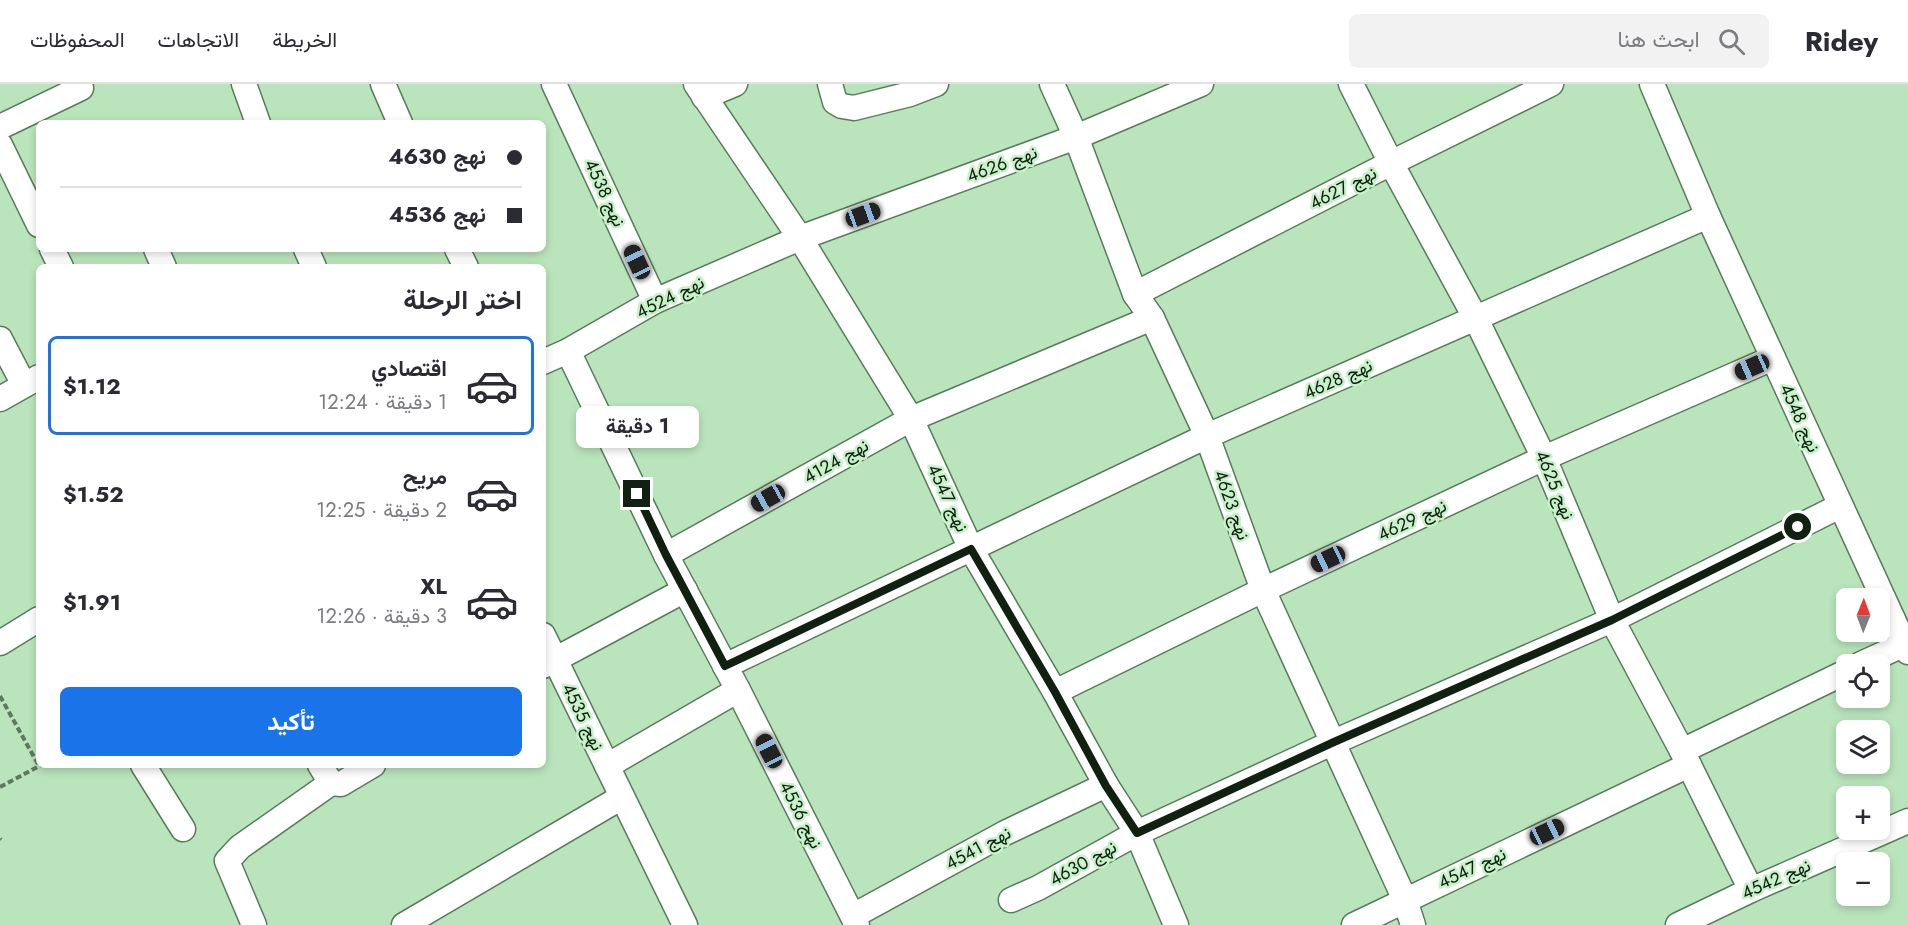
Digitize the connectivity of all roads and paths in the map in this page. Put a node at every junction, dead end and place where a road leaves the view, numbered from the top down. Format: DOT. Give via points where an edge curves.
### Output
graph roads {
  1 [pos="244,84"];
  2 [pos="383,84"];
  3 [pos="554,84"];
  4 [pos="735,84"];
  5 [pos="830,84"];
  6 [pos="936,84"];
  7 [pos="1052,84"];
  8 [pos="1201,84"];
  9 [pos="1351,84"];
  10 [pos="1551,84"];
  11 [pos="1652,84"];
  12 [pos="81,88"];
  13 [pos="700,90"];
  14 [pos="1163,92"];
  15 [pos="257,120"];
  16 [pos="399,120"];
  17 [pos="0,127"];
  18 [pos="1076,137"];
  19 [pos="0,145"];
  20 [pos="1390,163"];
  21 [pos="36,216"];
  22 [pos="1708,216"];
  23 [pos="800,238"];
  24 [pos="1135,294"];
  25 [pos="656,301"];
  26 [pos="1152,318"];
  27 [pos="1476,319"];
  28 [pos="0,339"];
  29 [pos="568,351"];
  30 [pos="1773,358"];
  31 [pos="546,361"];
  32 [pos="31,381"];
  33 [pos="0,399"];
  34 [pos="911,419"];
  35 [pos="1207,436"];
  36 [pos="1544,458"];
  37 [pos="1840,506"];
  38 [pos="971,549"];
  39 [pos="666,555"];
  40 [pos="685,590"];
  41 [pos="1263,590"];
  42 [pos="1612,620"];
  43 [pos="36,621"];
  44 [pos="0,643"];
  45 [pos="1906,648"];
  46 [pos="1889,654"];
  47 [pos="549,662"];
  48 [pos="725,666"];
  49 [pos="1836,677"];
  50 [pos="738,690"];
  51 [pos="1055,692"];
  52 [pos="0,696"];
  53 [pos="1334,742"];
  54 [pos="1685,758"];
  55 [pos="36,759"];
  56 [pos="607,766"];
  57 [pos="36,768"];
  58 [pos="145,768"];
  59 [pos="368,768"];
  60 [pos="325,774"];
  61 [pos="1106,786"];
  62 [pos="0,788"];
  63 [pos="622,797"];
  64 [pos="1908,821"];
  65 [pos="183,828"];
  66 [pos="1137,833"];
  67 [pos="1751,890"];
  68 [pos="1011,900"];
  69 [pos="1405,900"];
  70 [pos="855,920"];
  71 [pos="254,925"];
  72 [pos="404,925"];
  73 [pos="685,925"];
  74 [pos="1176,925"];
  75 [pos="1354,925"];
  76 [pos="1413,925"];
  77 [pos="1678,925"];
  1 -- 15 [label="street"];
  2 -- 16 [label="street"];
  3 -- 25 [label="street, نهج 4538"];
  4 -- 13 [label="street"];
  5 -- 6 [label="street" via="835,102 854,108"];
  7 -- 18 [label="street, نهج 4623"];
  8 -- 14 [label="street, نهج 4626"];
  9 -- 20 [label="street, نهج 4625"];
  10 -- 20 [label="street, نهج 4627"];
  11 -- 22 [label="street, نهج 4548"];
  12 -- 17 [label="street"];
  13 -- 23 [label="street, نهج 4547"];
  14 -- 18 [label="street, نهج 4626"];
  18 -- 23 [label="street, نهج 4626"];
  18 -- 24 [label="street, نهج 4623"];
  19 -- 21 [label="street"];
  20 -- 24 [label="street, نهج 4627"];
  20 -- 27 [label="street, نهج 4625"];
  22 -- 27 [label="street, نهج 4628"];
  22 -- 30 [label="street, نهج 4548"];
  23 -- 25 [label="street, نهج 4524"];
  23 -- 34 [label="street, نهج 4547"];
  24 -- 26 [label="street, نهج 4623"];
  25 -- 29 [label="street, نهج 4524"];
  26 -- 34 [label="street, نهج 4124"];
  26 -- 35 [label="street, نهج 4623"];
  27 -- 35 [label="street, نهج 4628"];
  27 -- 36 [label="street, نهج 4625"];
  28 -- 32 [label="street"];
  29 -- 31 [label="street, نهج 4524"];
  29 -- 39 [label="street, نهج 4536"];
  30 -- 36 [label="street, نهج 4629"];
  30 -- 37 [label="street, نهج 4548"];
  32 -- 33 [label="street"];
  34 -- 38 [label="street, نهج 4547"];
  34 -- 39 [label="street, نهج 4124"];
  35 -- 38 [label="street, نهج 4628"];
  35 -- 41 [label="street, نهج 4623"];
  36 -- 41 [label="street, نهج 4629"];
  36 -- 42 [label="street, نهج 4625"];
  37 -- 42 [label="street, نهج 4630"];
  37 -- 45 [label="street, نهج 4548"];
  38 -- 48 [label="street, نهج 4628"];
  38 -- 51 [label="street, نهج 4547"];
  39 -- 40 [label="street, نهج 4536"];
  40 -- 47 [label="street"];
  40 -- 48 [label="street, نهج 4536"];
  41 -- 51 [label="street, نهج 4629"];
  41 -- 53 [label="street, نهج 4623"];
  42 -- 53 [label="street, نهج 4630"];
  42 -- 54 [label="street, نهج 4625"];
  43 -- 44 [label="street"];
  45 -- 46 [label="street"];
  47 -- 56 [label="street, نهج 4535"];
  48 -- 50 [label="street, نهج 4536"];
  49 -- 54 [label="street, نهج 4547"];
  50 -- 56 [label="street"];
  50 -- 70 [label="street, نهج 4536"];
  51 -- 61 [label="street, نهج 4547"];
  52 -- 55 [label="path"];
  53 -- 66 [label="street, نهج 4630"];
  53 -- 69 [label="street, نهج 4623"];
  54 -- 67 [label="street, نهج 4625"];
  54 -- 69 [label="street, نهج 4547"];
  56 -- 63 [label="street, نهج 4535"];
  57 -- 62 [label="path"];
  58 -- 65 [label="street"];
  59 -- 60 [label="street" via="341,784"];
  60 -- 71 [label="street" via="227,861"];
  61 -- 66 [label="street, نهج 4547"];
  61 -- 70 [label="street, نهج 4541" via="1005,833"];
  63 -- 72 [label="street"];
  63 -- 73 [label="street, نهج 4535"];
  64 -- 67 [label="street, نهج 4542"];
  66 -- 68 [label="street, نهج 4630"];
  66 -- 74 [label="street, نهج 4547"];
  67 -- 77 [label="street, نهج 4542"];
  69 -- 75 [label="street, نهج 4547"];
  69 -- 76 [label="street, نهج 4623"];
}
